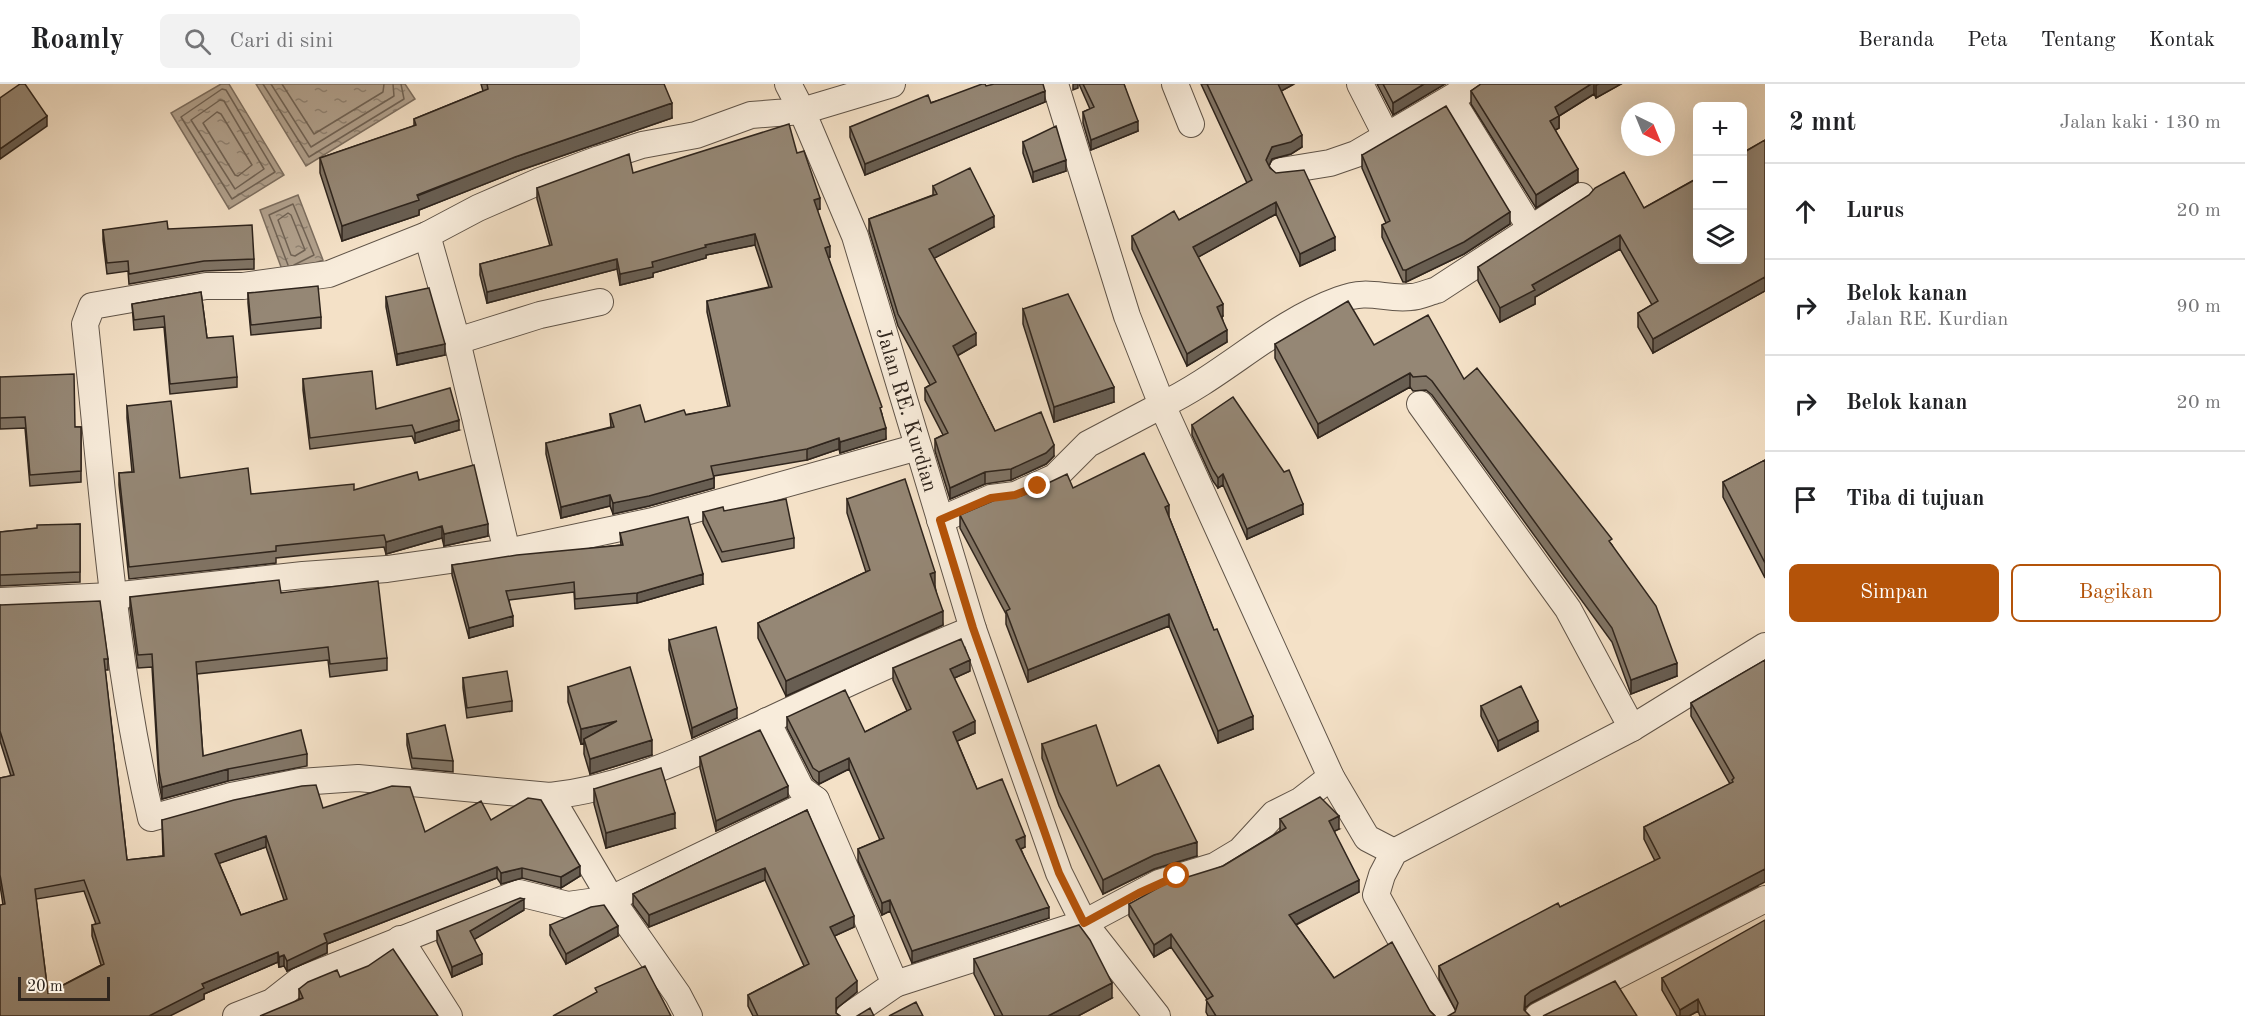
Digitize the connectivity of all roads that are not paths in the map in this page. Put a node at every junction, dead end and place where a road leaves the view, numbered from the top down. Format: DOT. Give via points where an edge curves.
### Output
graph roads {
  1 [pos="788,84"];
  2 [pos="892,84"];
  3 [pos="1055,84"];
  4 [pos="1175,84"];
  5 [pos="1360,84"];
  6 [pos="1475,84"];
  7 [pos="1451,99"];
  8 [pos="802,111"];
  9 [pos="1191,124"];
  10 [pos="1387,137"];
  11 [pos="1281,171"];
  12 [pos="1581,196"];
  13 [pos="1531,229"];
  14 [pos="427,235"];
  15 [pos="600,302"];
  16 [pos="457,341"];
  17 [pos="1420,404"];
  18 [pos="1162,405"];
  19 [pos="918,447"];
  20 [pos="940,520"];
  21 [pos="507,552"];
  22 [pos="112,596"];
  23 [pos="0,601"];
  24 [pos="973,628"];
  25 [pos="1765,646"];
  26 [pos="767,721"];
  27 [pos="1632,728"];
  28 [pos="1331,777"];
  29 [pos="550,796"];
  30 [pos="816,800"];
  31 [pos="1394,852"];
  32 [pos="611,899"];
  33 [pos="1765,899"];
  34 [pos="1084,923"];
  35 [pos="400,939"];
  36 [pos="895,984"];
  37 [pos="236,1016"];
  38 [pos="448,1016"];
  39 [pos="689,1016"];
  40 [pos="849,1016"];
  41 [pos="1157,1016"];
  42 [pos="1443,1016"];
  43 [pos="1539,1016"];
  1 -- 8 [label="street, Jalan RE. Kurdian"];
  2 -- 8 [label="street"];
  3 -- 18 [label="street" via="1127,316"];
  4 -- 9 [label="street"];
  5 -- 10 [label="street"];
  6 -- 7 [label="street"];
  7 -- 10 [label="street"];
  7 -- 13 [label="street"];
  8 -- 14 [label="street" via="751,115 696,135 642,145 599,159 478,208"];
  8 -- 19 [label="street, Jalan RE. Kurdian" via="855,236"];
  10 -- 11 [label="street" via="1330,163"];
  12 -- 13 [label="street"];
  13 -- 18 [label="street" via="1437,290 1410,297 1359,293 1336,300 1277,329 1196,389"];
  14 -- 16 [label="street"];
  14 -- 22 [label="street" via="328,274 243,286 206,286 92,306 85,324"];
  15 -- 16 [label="street"];
  16 -- 21 [label="street"];
  17 -- 27 [label="street" via="1568,609"];
  18 -- 20 [label="street" via="1088,444 1055,477"];
  18 -- 28 [label="street"];
  19 -- 20 [label="street, Jalan RE. Kurdian"];
  19 -- 21 [label="street" via="653,521"];
  20 -- 24 [label="street, Jalan RE. Kurdian"];
  21 -- 22 [label="street" via="387,569"];
  22 -- 23 [label="street"];
  22 -- 29 [label="street" via="151,818 300,782 358,778"];
  24 -- 26 [label="street"];
  24 -- 34 [label="street, Jalan RE. Kurdian" via="1059,873"];
  25 -- 27 [label="street"];
  26 -- 29 [label="street" via="626,781"];
  26 -- 30 [label="street" via="801,789"];
  27 -- 31 [label="street"];
  28 -- 31 [label="street" via="1367,838"];
  28 -- 34 [label="street" via="1300,801 1274,814 1240,851 1215,866 1159,883"];
  29 -- 32 [label="street"];
  30 -- 32 [label="street"];
  30 -- 36 [label="street"];
  31 -- 42 [label="street" via="1376,895"];
  32 -- 35 [label="street" via="568,905 519,893"];
  32 -- 39 [label="street"];
  33 -- 43 [label="street"];
  34 -- 36 [label="street"];
  34 -- 41 [label="street, Jalan RE. Kurdian"];
  35 -- 37 [label="street" via="300,980 272,1002"];
  35 -- 38 [label="street"];
  36 -- 40 [label="street"];
}
